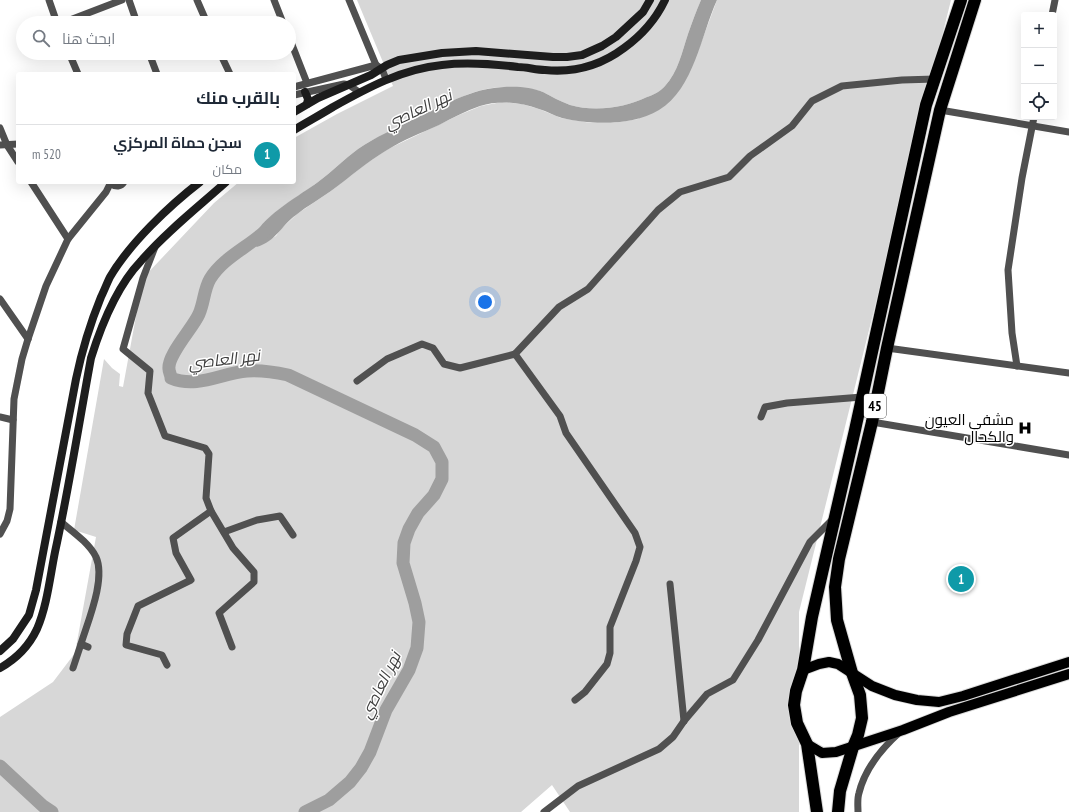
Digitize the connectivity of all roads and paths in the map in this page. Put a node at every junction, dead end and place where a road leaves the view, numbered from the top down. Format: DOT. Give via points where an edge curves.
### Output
graph roads {
  1 [pos="49,0"];
  2 [pos="122,0"];
  3 [pos="129,0"];
  4 [pos="197,0"];
  5 [pos="274,0"];
  6 [pos="349,0"];
  7 [pos="650,0"];
  8 [pos="665,0"];
  9 [pos="961,0"];
  10 [pos="975,0"];
  11 [pos="1055,0"];
  12 [pos="1053,12"];
  13 [pos="55,16"];
  14 [pos="80,16"];
  15 [pos="135,16"];
  16 [pos="204,16"];
  17 [pos="280,16"];
  18 [pos="296,56"];
  19 [pos="72,60"];
  20 [pos="151,60"];
  21 [pos="223,60"];
  22 [pos="379,67"];
  23 [pos="77,72"];
  24 [pos="155,72"];
  25 [pos="229,72"];
  26 [pos="935,79"];
  27 [pos="386,80"];
  28 [pos="307,83"];
  29 [pos="349,85"];
  30 [pos="296,86"];
  31 [pos="305,92"];
  32 [pos="359,92"];
  33 [pos="296,94"];
  34 [pos="307,104"];
  35 [pos="940,110"];
  36 [pos="296,111"];
  37 [pos="1033,120"];
  38 [pos="1032,127"];
  39 [pos="0,128"];
  40 [pos="296,129"];
  41 [pos="1069,132"];
  42 [pos="16,144"];
  43 [pos="4,145"];
  44 [pos="16,160"];
  45 [pos="32,184"];
  46 [pos="110,184"];
  47 [pos="112,184"];
  48 [pos="122,184"];
  49 [pos="197,184"];
  50 [pos="224,184"];
  51 [pos="68,239"];
  52 [pos="155,247"];
  53 [pos="0,299"];
  54 [pos="28,339"];
  55 [pos="887,348"];
  56 [pos="515,354"];
  57 [pos="1017,366"];
  58 [pos="1069,373"];
  59 [pos="357,380"];
  60 [pos="862,397"];
  61 [pos="0,417"];
  62 [pos="761,417"];
  63 [pos="12,420"];
  64 [pos="872,422"];
  65 [pos="1069,455"];
  66 [pos="211,511"];
  67 [pos="834,518"];
  68 [pos="61,522"];
  69 [pos="224,532"];
  70 [pos="0,534"];
  71 [pos="293,535"];
  72 [pos="670,584"];
  73 [pos="232,647"];
  74 [pos="0,651"];
  75 [pos="1069,662"];
  76 [pos="167,665"];
  77 [pos="0,668"];
  78 [pos="73,668"];
  79 [pos="803,670"];
  80 [pos="852,673"];
  81 [pos="1069,674"];
  82 [pos="575,700"];
  83 [pos="684,721"];
  84 [pos="903,730"];
  85 [pos="807,744"];
  86 [pos="853,747"];
  87 [pos="544,812"];
  88 [pos="817,812"];
  89 [pos="838,812"];
  90 [pos="858,812"];
  1 -- 13 [label="street"];
  2 -- 14 [label="street"];
  3 -- 15 [label="street"];
  4 -- 16 [label="street"];
  5 -- 17 [label="street"];
  6 -- 22 [label="street"];
  7 -- 22 [label="main road" via="643,12 616,37 582,55 567,57 476,51 442,53 399,60"];
  8 -- 27 [label="main road" via="653,21 638,37 618,53 590,67 565,71 481,64 442,65 416,69"];
  9 -- 26 [label="highway, 45"];
  10 -- 35 [label="highway, 45"];
  11 -- 12 [label="street"];
  18 -- 28 [label="street"];
  19 -- 23 [label="street"];
  20 -- 24 [label="street"];
  21 -- 25 [label="street"];
  22 -- 27 [label="street"];
  22 -- 28 [label="street"];
  22 -- 29 [label="main road" via="371,75"];
  26 -- 56 [label="street" via="842,86 812,101 792,126 750,156 729,177 680,192 658,210 588,289 559,307"];
  26 -- 60 [label="highway, 45" via="926,106"];
  27 -- 32 [label="main road"];
  28 -- 30 [label="street"];
  29 -- 31 [label="street" via="339,84"];
  29 -- 32 [label="street"];
  29 -- 34 [label="main road"];
  31 -- 33 [label="street"];
  31 -- 34 [label="main road"];
  32 -- 40 [label="main road"];
  34 -- 36 [label="main road"];
  35 -- 38 [label="street"];
  35 -- 55 [label="highway, 45"];
  37 -- 38 [label="street"];
  38 -- 41 [label="street"];
  38 -- 57 [label="street" via="1008,270"];
  39 -- 43 [label="street"];
  42 -- 43 [label="street"];
  43 -- 44 [label="street"];
  45 -- 51 [label="street"];
  46 -- 51 [label="street"];
  47 -- 48 [label="street"];
  49 -- 74 [label="main road" via="180,197 136,242 110,277 94,314 83,346 76,379 36,590 29,615 13,640"];
  50 -- 52 [label="main road"];
  51 -- 54 [label="street" via="46,286"];
  52 -- 66 [label="street" via="143,278 123,349 150,371 148,393 165,436 205,448 209,454 206,498"];
  52 -- 68 [label="main road" via="124,284 98,334 91,358"];
  53 -- 54 [label="street"];
  54 -- 63 [label="street" via="17,379"];
  55 -- 57 [label="street"];
  55 -- 64 [label="highway, 45"];
  56 -- 59 [label="street" via="460,368 444,364 433,348 422,344 386,359"];
  56 -- 82 [label="street" via="560,416 566,433 635,533 640,547 610,627 608,664"];
  57 -- 58 [label="street"];
  60 -- 62 [label="street" via="765,407"];
  60 -- 67 [label="highway, 45"];
  61 -- 63 [label="street"];
  63 -- 70 [label="street" via="11,503 7,521"];
  64 -- 65 [label="street"];
  64 -- 80 [label="highway, 45" via="839,559 835,587 837,620"];
  66 -- 69 [label="street"];
  66 -- 76 [label="street" via="173,538 176,553 191,580 138,606 127,634 126,645 162,655"];
  67 -- 79 [label="highway, 45"];
  67 -- 83 [label="street" via="810,542 758,640 733,680 707,694"];
  68 -- 77 [label="main road" via="42,614 36,630 25,648"];
  68 -- 78 [label="street" via="87,544 100,567 84,645"];
  69 -- 71 [label="street" via="256,520 280,516"];
  69 -- 73 [label="street" via="233,548 254,572 254,582 219,613"];
  72 -- 83 [label="street"];
  75 -- 80 [label="main road" via="939,702 895,695 872,686"];
  79 -- 80 [label="main road" via="829,662 838,664"];
  79 -- 85 [label="highway, 45" via="794,705 797,723"];
  80 -- 86 [label="highway, 45" via="860,695 862,718"];
  81 -- 84 [label="main road" via="949,712"];
  83 -- 87 [label="street" via="673,737 659,749 578,786"];
  84 -- 86 [label="main road"];
  84 -- 90 [label="street" via="885,745 870,765 858,794"];
  85 -- 86 [label="main road" via="822,753"];
  85 -- 88 [label="highway, 45"];
  86 -- 89 [label="highway, 45" via="840,791"];
}
